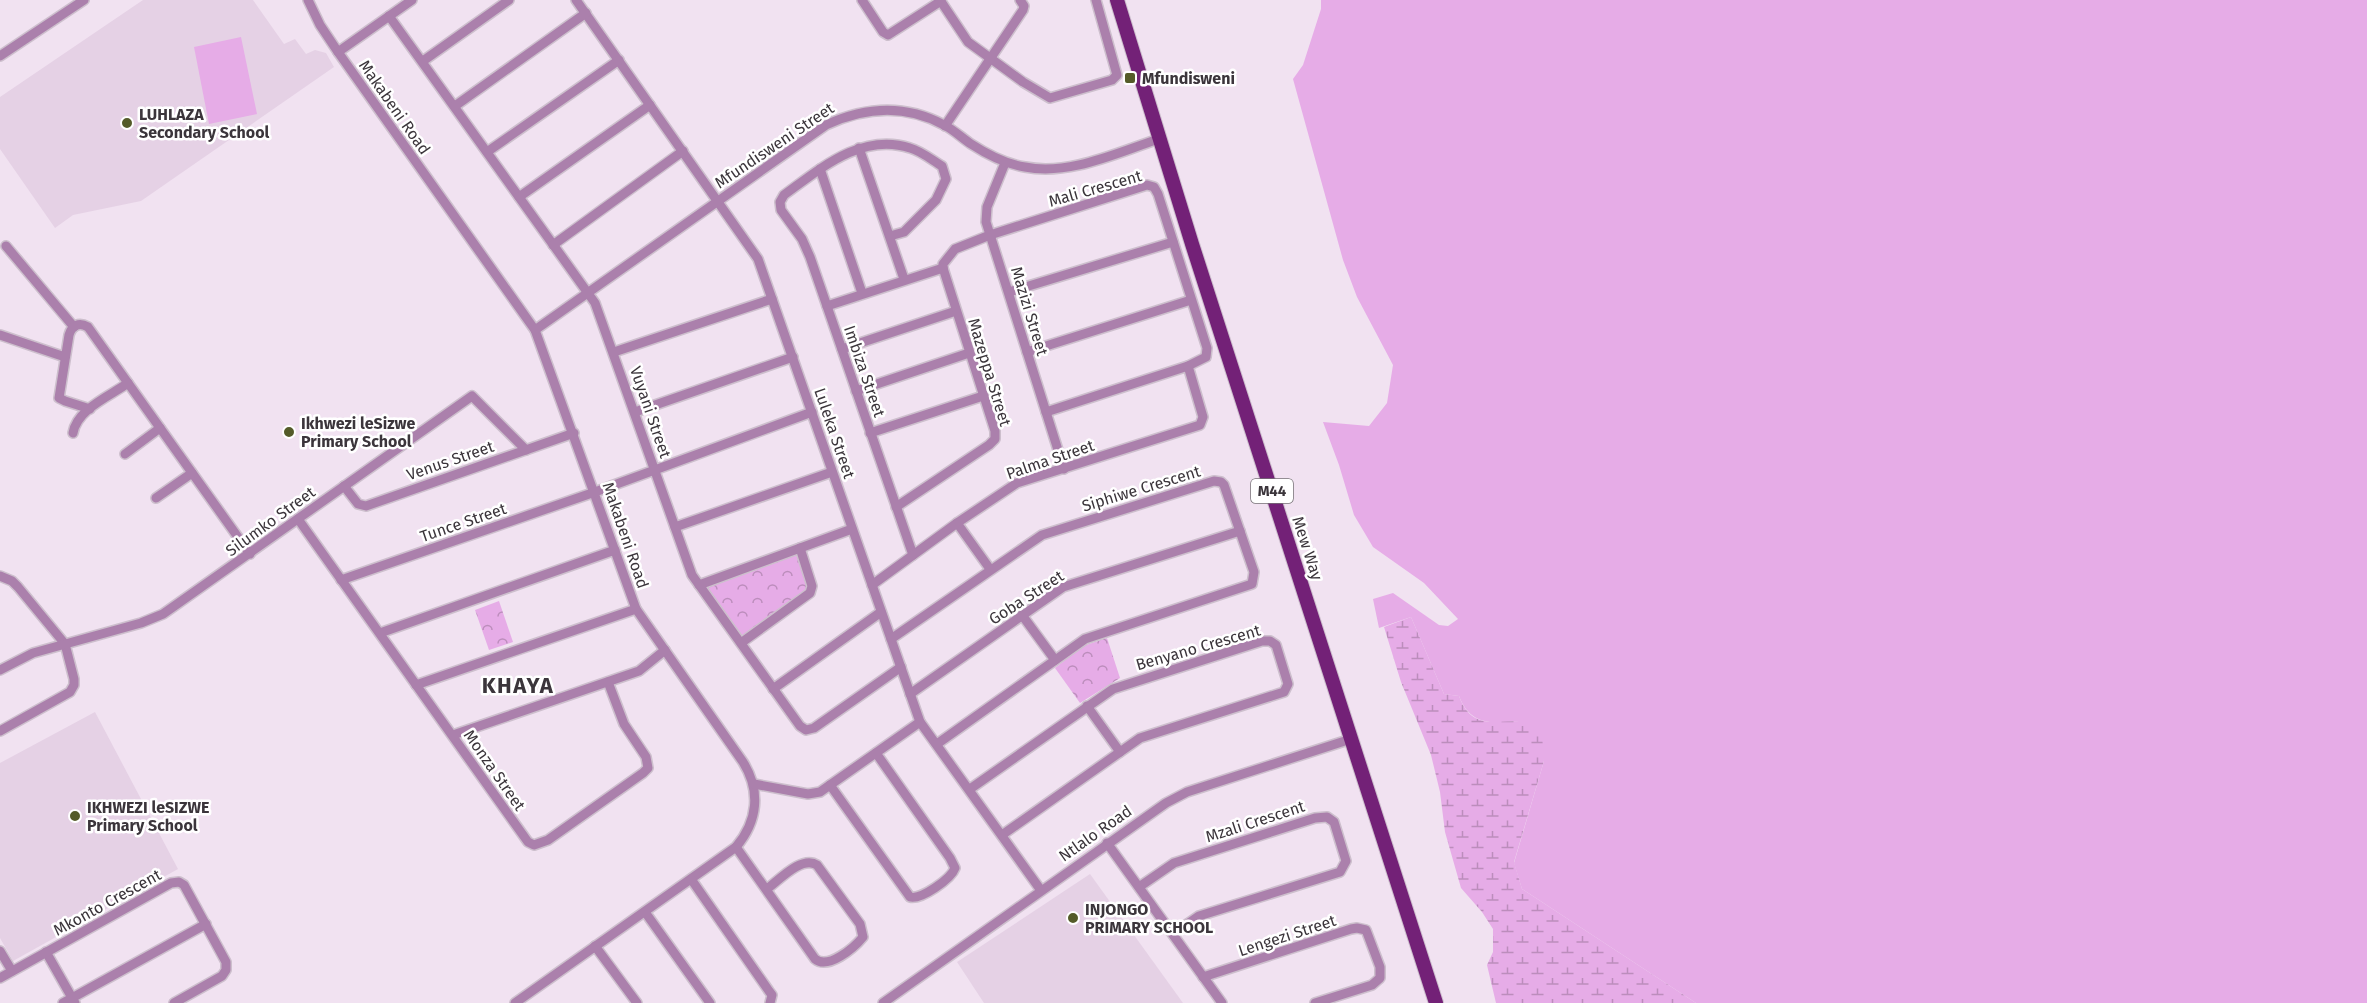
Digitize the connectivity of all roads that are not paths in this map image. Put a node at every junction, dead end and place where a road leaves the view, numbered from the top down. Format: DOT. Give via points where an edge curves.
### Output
graph roads {
  1 [pos="84,0"];
  2 [pos="308,0"];
  3 [pos="412,0"];
  4 [pos="509,0"];
  5 [pos="576,0"];
  6 [pos="862,0"];
  7 [pos="1020,0"];
  8 [pos="1096,0"];
  9 [pos="1117,0"];
  10 [pos="940,1"];
  11 [pos="586,13"];
  12 [pos="389,16"];
  13 [pos="338,52"];
  14 [pos="0,56"];
  15 [pos="991,59"];
  16 [pos="423,60"];
  17 [pos="619,60"];
  18 [pos="650,105"];
  19 [pos="455,106"];
  20 [pos="945,126"];
  21 [pos="1159,140"];
  22 [pos="859,148"];
  23 [pos="683,151"];
  24 [pos="487,152"];
  25 [pos="1005,163"];
  26 [pos="820,169"];
  27 [pos="519,198"];
  28 [pos="718,201"];
  29 [pos="990,235"];
  30 [pos="890,236"];
  31 [pos="1173,242"];
  32 [pos="553,245"];
  33 [pos="6,246"];
  34 [pos="943,268"];
  35 [pos="904,279"];
  36 [pos="1009,292"];
  37 [pos="587,293"];
  38 [pos="862,293"];
  39 [pos="772,299"];
  40 [pos="1191,300"];
  41 [pos="826,306"];
  42 [pos="956,311"];
  43 [pos="74,327"];
  44 [pos="535,330"];
  45 [pos="0,335"];
  46 [pos="842,349"];
  47 [pos="614,352"];
  48 [pos="1027,352"];
  49 [pos="969,353"];
  50 [pos="65,357"];
  51 [pos="793,357"];
  52 [pos="1188,366"];
  53 [pos="128,383"];
  54 [pos="856,391"];
  55 [pos="983,396"];
  56 [pos="90,409"];
  57 [pos="635,412"];
  58 [pos="812,412"];
  59 [pos="1046,412"];
  60 [pos="160,428"];
  61 [pos="73,433"];
  62 [pos="574,433"];
  63 [pos="870,433"];
  64 [pos="526,450"];
  65 [pos="125,454"];
  66 [pos="1064,469"];
  67 [pos="655,470"];
  68 [pos="832,472"];
  69 [pos="192,473"];
  70 [pos="344,486"];
  71 [pos="595,492"];
  72 [pos="156,498"];
  73 [pos="896,507"];
  74 [pos="298,519"];
  75 [pos="957,523"];
  76 [pos="675,527"];
  77 [pos="852,529"];
  78 [pos="1240,531"];
  79 [pos="800,548"];
  80 [pos="615,550"];
  81 [pos="250,554"];
  82 [pos="913,555"];
  83 [pos="990,569"];
  84 [pos="0,576"];
  85 [pos="341,580"];
  86 [pos="699,585"];
  87 [pos="872,585"];
  88 [pos="636,609"];
  89 [pos="882,612"];
  90 [pos="1022,615"];
  91 [pos="380,633"];
  92 [pos="891,639"];
  93 [pos="741,643"];
  94 [pos="65,644"];
  95 [pos="665,650"];
  96 [pos="1055,660"];
  97 [pos="901,667"];
  98 [pos="0,669"];
  99 [pos="608,682"];
  100 [pos="416,685"];
  101 [pos="773,689"];
  102 [pos="910,694"];
  103 [pos="1087,706"];
  104 [pos="920,722"];
  105 [pos="0,731"];
  106 [pos="453,735"];
  107 [pos="1351,739"];
  108 [pos="937,744"];
  109 [pos="1120,752"];
  110 [pos="876,753"];
  111 [pos="754,784"];
  112 [pos="830,785"];
  113 [pos="970,789"];
  114 [pos="1002,835"];
  115 [pos="1107,843"];
  116 [pos="736,846"];
  117 [pos="691,879"];
  118 [pos="1139,887"];
  119 [pos="766,889"];
  120 [pos="1040,890"];
  121 [pos="645,912"];
  122 [pos="206,924"];
  123 [pos="1173,934"];
  124 [pos="596,946"];
  125 [pos="0,951"];
  126 [pos="46,952"];
  127 [pos="12,972"];
  128 [pos="1203,977"];
  129 [pos="0,978"];
  130 [pos="70,1001"];
  131 [pos="174,1003"];
  132 [pos="515,1003"];
  133 [pos="637,1003"];
  134 [pos="710,1003"];
  135 [pos="770,1003"];
  136 [pos="883,1003"];
  137 [pos="1222,1003"];
  138 [pos="1315,1003"];
  139 [pos="1436,1003"];
  1 -- 14 [label="street"];
  2 -- 13 [label="street, Makabeni Road"];
  3 -- 12 [label="street"];
  4 -- 16 [label="street"];
  5 -- 11 [label="street, Luleka Street"];
  6 -- 10 [label="street" via="888,35"];
  7 -- 15 [label="street" via="1023,10"];
  8 -- 15 [label="street" via="1118,72 1114,79 1050,98"];
  9 -- 21 [label="main road, Mew Way / M44"];
  10 -- 15 [label="street" via="968,42"];
  11 -- 17 [label="street, Luleka Street"];
  11 -- 19 [label="street"];
  12 -- 13 [label="street"];
  12 -- 16 [label="street, Vuyani Street"];
  13 -- 44 [label="street, Makabeni Road"];
  15 -- 20 [label="street"];
  16 -- 19 [label="street, Vuyani Street"];
  17 -- 18 [label="street, Luleka Street"];
  17 -- 24 [label="street"];
  18 -- 23 [label="street, Luleka Street"];
  18 -- 27 [label="street"];
  19 -- 24 [label="street, Vuyani Street"];
  20 -- 25 [label="street, Mfundisweni Street"];
  20 -- 28 [label="street, Mfundisweni Street" via="921,115 892,109 847,115 826,125"];
  21 -- 25 [label="street, Mfundisweni Street" via="1066,167 1028,168"];
  21 -- 107 [label="main road, Mew Way / M44"];
  22 -- 26 [label="street"];
  22 -- 30 [label="street"];
  22 -- 30 [label="street" via="876,144 909,148 942,166 945,172 946,179 936,200 904,232"];
  23 -- 28 [label="street, Luleka Street"];
  23 -- 32 [label="street"];
  24 -- 27 [label="street, Vuyani Street"];
  25 -- 29 [label="street, Mazizi Street" via="987,207"];
  26 -- 38 [label="street"];
  26 -- 41 [label="street, Imbiza Street" via="780,202 781,210 802,239"];
  27 -- 32 [label="street, Vuyani Street"];
  28 -- 37 [label="street, Mfundisweni Street"];
  28 -- 39 [label="street, Luleka Street" via="758,259"];
  29 -- 31 [label="street, Mali Crescent" via="1147,185 1156,191"];
  29 -- 34 [label="street, Mali Crescent" via="955,249"];
  29 -- 36 [label="street, Mazizi Street"];
  30 -- 35 [label="street"];
  31 -- 36 [label="street"];
  31 -- 40 [label="street, Mali Crescent"];
  32 -- 37 [label="street, Vuyani Street"];
  33 -- 43 [label="street"];
  34 -- 35 [label="street"];
  34 -- 42 [label="street, Mazeppa Street"];
  35 -- 38 [label="street"];
  36 -- 48 [label="street, Mazizi Street"];
  37 -- 44 [label="street, Mfundisweni Street"];
  37 -- 47 [label="street, Vuyani Street" via="600,312"];
  38 -- 41 [label="street"];
  39 -- 47 [label="street"];
  39 -- 51 [label="street, Luleka Street"];
  40 -- 48 [label="street"];
  40 -- 52 [label="street, Mali Crescent" via="1207,353 1203,360"];
  41 -- 46 [label="street, Imbiza Street"];
  42 -- 46 [label="street"];
  42 -- 49 [label="street, Mazeppa Street"];
  43 -- 50 [label="street"];
  43 -- 53 [label="street" via="88,327"];
  44 -- 62 [label="street, Makabeni Road"];
  45 -- 50 [label="street"];
  46 -- 54 [label="street, Imbiza Street"];
  47 -- 57 [label="street, Vuyani Street"];
  48 -- 59 [label="street, Mazizi Street"];
  49 -- 54 [label="street"];
  49 -- 55 [label="street, Mazeppa Street"];
  50 -- 56 [label="street" via="59,398"];
  51 -- 57 [label="street"];
  51 -- 58 [label="street, Luleka Street"];
  52 -- 59 [label="street, Mali Crescent"];
  52 -- 66 [label="street, Palma Street" via="1203,417 1200,424"];
  53 -- 56 [label="street"];
  53 -- 60 [label="street"];
  54 -- 63 [label="street, Imbiza Street"];
  55 -- 63 [label="street"];
  55 -- 73 [label="street, Mazeppa Street" via="995,439"];
  56 -- 61 [label="street" via="76,423"];
  57 -- 67 [label="street, Vuyani Street"];
  58 -- 67 [label="street, Tunce Street"];
  58 -- 68 [label="street, Luleka Street"];
  59 -- 66 [label="street, Mazizi Street"];
  60 -- 65 [label="street"];
  60 -- 69 [label="street"];
  62 -- 64 [label="street, Venus Street"];
  62 -- 71 [label="street, Makabeni Road"];
  63 -- 73 [label="street, Imbiza Street"];
  64 -- 70 [label="street, Venus Street" via="366,506 358,504"];
  64 -- 70 [label="street, Silumko Street" via="472,396"];
  66 -- 75 [label="street, Palma Street" via="1017,483"];
  67 -- 71 [label="street, Tunce Street"];
  67 -- 76 [label="street, Vuyani Street"];
  68 -- 76 [label="street"];
  68 -- 77 [label="street, Luleka Street"];
  69 -- 72 [label="street"];
  69 -- 81 [label="street"];
  70 -- 74 [label="street, Silumko Street"];
  71 -- 80 [label="street, Makabeni Road"];
  71 -- 85 [label="street, Tunce Street"];
  73 -- 82 [label="street, Imbiza Street"];
  74 -- 81 [label="street, Silumko Street"];
  74 -- 85 [label="street, Monza Street"];
  75 -- 82 [label="street, Palma Street"];
  75 -- 83 [label="street"];
  76 -- 86 [label="street, Vuyani Street"];
  77 -- 79 [label="street"];
  77 -- 87 [label="street, Luleka Street"];
  78 -- 83 [label="street, Siphiwe Crescent" via="1224,485 1214,481 1042,535"];
  78 -- 90 [label="street, Goba Street" via="1071,584"];
  78 -- 96 [label="street, Siphiwe Crescent" via="1254,572 1252,584 1091,636"];
  79 -- 86 [label="street"];
  79 -- 93 [label="street" via="812,586 810,593"];
  80 -- 88 [label="street, Makabeni Road"];
  80 -- 91 [label="street"];
  81 -- 94 [label="street, Silumko Street" via="153,619"];
  82 -- 87 [label="street, Palma Street"];
  83 -- 92 [label="street, Siphiwe Crescent"];
  84 -- 94 [label="street" via="18,587"];
  85 -- 91 [label="street, Monza Street"];
  86 -- 93 [label="street, Vuyani Street"];
  87 -- 89 [label="street, Luleka Street"];
  88 -- 95 [label="street, Makabeni Road"];
  88 -- 100 [label="street"];
  89 -- 92 [label="street, Luleka Street"];
  89 -- 101 [label="street"];
  90 -- 96 [label="street"];
  90 -- 102 [label="street, Goba Street"];
  91 -- 100 [label="street, Monza Street"];
  92 -- 97 [label="street, Luleka Street"];
  93 -- 101 [label="street, Vuyani Street"];
  94 -- 98 [label="street, Silumko Street" via="33,652"];
  94 -- 105 [label="street" via="73,689"];
  95 -- 99 [label="street" via="639,671"];
  95 -- 111 [label="street, Makabeni Road" via="743,762"];
  96 -- 108 [label="street, Siphiwe Crescent"];
  97 -- 101 [label="street, Vuyani Street" via="810,730 800,726"];
  97 -- 102 [label="street, Luleka Street"];
  99 -- 106 [label="street"];
  99 -- 106 [label="street, Monza Street" via="624,724 646,757 648,768 541,844 524,839"];
  100 -- 106 [label="street, Monza Street"];
  102 -- 104 [label="street, Luleka Street"];
  103 -- 109 [label="street"];
  103 -- 109 [label="street, Benyano Crescent" via="1130,683 1262,641 1270,640 1276,645 1288,684 1284,692 1146,736"];
  103 -- 113 [label="street, Benyano Crescent"];
  104 -- 108 [label="street, Luleka Street"];
  104 -- 110 [label="street"];
  107 -- 115 [label="street, Ntlalo Road" via="1187,792"];
  107 -- 139 [label="main road, Mew Way / M44"];
  108 -- 113 [label="street, Luleka Street"];
  109 -- 114 [label="street, Benyano Crescent"];
  110 -- 112 [label="street"];
  110 -- 112 [label="street" via="950,858 955,868 952,876 921,897 910,897"];
  111 -- 112 [label="street" via="808,794"];
  111 -- 116 [label="street, Makabeni Road" via="756,798 751,825"];
  113 -- 114 [label="street, Luleka Street"];
  114 -- 120 [label="street, Luleka Street"];
  115 -- 118 [label="street"];
  115 -- 120 [label="street, Ntlalo Road"];
  116 -- 117 [label="street, Makabeni Road"];
  116 -- 119 [label="street"];
  117 -- 121 [label="street, Makabeni Road"];
  117 -- 135 [label="street" via="770,991"];
  118 -- 123 [label="street"];
  118 -- 123 [label="street, Mzali Crescent" via="1174,863 1315,818 1327,817 1334,822 1346,861 1340,872 1199,916"];
  119 -- 119 [label="street" via="818,962 831,961 862,937 860,924 813,862 803,863"];
  120 -- 136 [label="street, Ntlalo Road"];
  121 -- 124 [label="street, Makabeni Road"];
  121 -- 134 [label="street"];
  122 -- 126 [label="street, Mkonto Crescent" via="184,885 171,883"];
  122 -- 130 [label="street"];
  122 -- 131 [label="street, Mkonto Crescent" via="226,962 226,970"];
  123 -- 128 [label="street"];
  124 -- 132 [label="street, Makabeni Road"];
  124 -- 133 [label="street"];
  125 -- 127 [label="street"];
  126 -- 127 [label="street, Mkonto Crescent"];
  126 -- 130 [label="street"];
  127 -- 129 [label="street, Mkonto Crescent"];
  128 -- 137 [label="street"];
  128 -- 138 [label="street, Lengezi Street" via="1351,929 1366,930 1380,967 1380,978 1372,985"];
}
